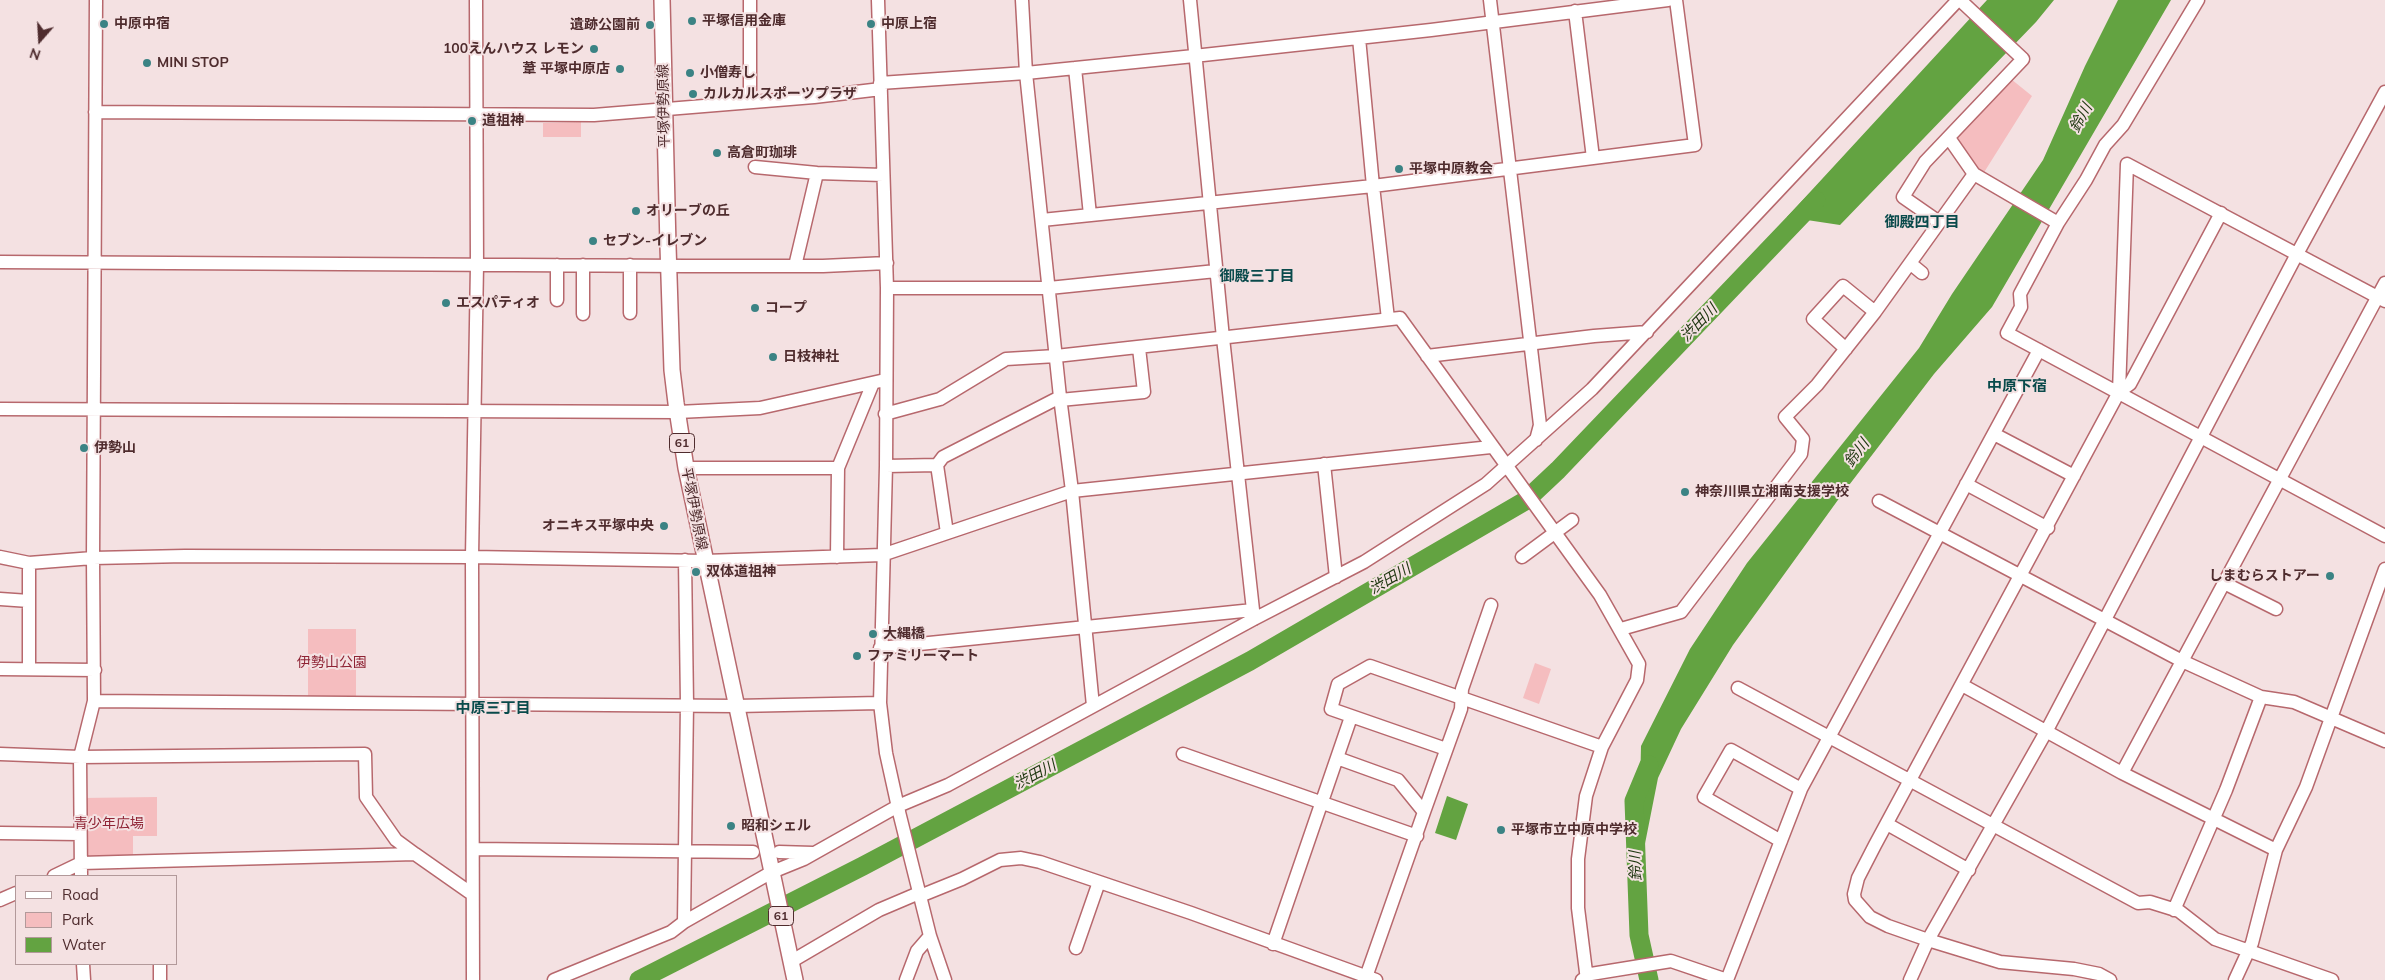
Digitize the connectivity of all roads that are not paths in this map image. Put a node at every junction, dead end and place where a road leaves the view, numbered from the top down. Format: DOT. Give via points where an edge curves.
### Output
graph roads {
  1 [pos="96,0"];
  2 [pos="476,0"];
  3 [pos="662,0"];
  4 [pos="750,0"];
  5 [pos="878,0"];
  6 [pos="1022,0"];
  7 [pos="1190,0"];
  8 [pos="1490,0"];
  9 [pos="1668,0"];
  10 [pos="1676,0"];
  11 [pos="1959,0"];
  12 [pos="2198,0"];
  13 [pos="1575,11"];
  14 [pos="1493,21"];
  15 [pos="1359,38"];
  16 [pos="1194,56"];
  17 [pos="1075,68"];
  18 [pos="1026,73"];
  19 [pos="881,86"];
  20 [pos="2385,92"];
  21 [pos="750,102"];
  22 [pos="664,109"];
  23 [pos="95,112"];
  24 [pos="476,114"];
  25 [pos="1949,138"];
  26 [pos="1593,158"];
  27 [pos="755,167"];
  28 [pos="1510,169"];
  29 [pos="817,173"];
  30 [pos="1974,174"];
  31 [pos="883,175"];
  32 [pos="1373,186"];
  33 [pos="1209,202"];
  34 [pos="2221,213"];
  35 [pos="1090,215"];
  36 [pos="1042,220"];
  37 [pos="1940,222"];
  38 [pos="2058,223"];
  39 [pos="2297,254"];
  40 [pos="0,262"];
  41 [pos="886,262"];
  42 [pos="95,263"];
  43 [pos="1911,264"];
  44 [pos="477,265"];
  45 [pos="556,265"];
  46 [pos="583,265"];
  47 [pos="630,265"];
  48 [pos="670,266"];
  49 [pos="795,266"];
  50 [pos="1216,272"];
  51 [pos="1922,273"];
  52 [pos="2385,283"];
  53 [pos="887,288"];
  54 [pos="1049,288"];
  55 [pos="2381,299"];
  56 [pos="557,300"];
  57 [pos="1875,312"];
  58 [pos="630,313"];
  59 [pos="582,314"];
  60 [pos="1388,319"];
  61 [pos="1647,332"];
  62 [pos="1223,338"];
  63 [pos="1531,343"];
  64 [pos="1139,348"];
  65 [pos="1846,349"];
  66 [pos="2039,350"];
  67 [pos="1056,356"];
  68 [pos="1427,356"];
  69 [pos="879,382"];
  70 [pos="2119,392"];
  71 [pos="1060,398"];
  72 [pos="95,408"];
  73 [pos="0,409"];
  74 [pos="473,410"];
  75 [pos="678,412"];
  76 [pos="885,414"];
  77 [pos="1994,434"];
  78 [pos="2201,437"];
  79 [pos="1536,440"];
  80 [pos="1491,447"];
  81 [pos="1324,464"];
  82 [pos="937,465"];
  83 [pos="886,466"];
  84 [pos="1506,467"];
  85 [pos="686,468"];
  86 [pos="838,468"];
  87 [pos="1238,474"];
  88 [pos="2074,476"];
  89 [pos="2280,479"];
  90 [pos="1966,484"];
  91 [pos="1072,491"];
  92 [pos="1879,501"];
  93 [pos="1572,520"];
  94 [pos="2047,528"];
  95 [pos="1554,531"];
  96 [pos="947,533"];
  97 [pos="1939,534"];
  98 [pos="2385,536"];
  99 [pos="882,555"];
  100 [pos="0,557"];
  101 [pos="472,557"];
  102 [pos="837,557"];
  103 [pos="93,558"];
  104 [pos="1522,558"];
  105 [pos="685,560"];
  106 [pos="705,561"];
  107 [pos="29,563"];
  108 [pos="2385,570"];
  109 [pos="2021,576"];
  110 [pos="1336,578"];
  111 [pos="2224,583"];
  112 [pos="0,599"];
  113 [pos="29,601"];
  114 [pos="1491,604"];
  115 [pos="2276,609"];
  116 [pos="1253,614"];
  117 [pos="2104,620"];
  118 [pos="1085,628"];
  119 [pos="1621,629"];
  120 [pos="880,648"];
  121 [pos="2182,662"];
  122 [pos="0,669"];
  123 [pos="29,669"];
  124 [pos="95,670"];
  125 [pos="1962,685"];
  126 [pos="1738,688"];
  127 [pos="2261,697"];
  128 [pos="1461,698"];
  129 [pos="94,702"];
  130 [pos="473,703"];
  131 [pos="880,703"];
  132 [pos="687,704"];
  133 [pos="736,706"];
  134 [pos="1093,706"];
  135 [pos="1351,716"];
  136 [pos="2330,719"];
  137 [pos="2046,730"];
  138 [pos="1829,736"];
  139 [pos="2385,741"];
  140 [pos="1602,747"];
  141 [pos="1446,749"];
  142 [pos="0,754"];
  143 [pos="1183,754"];
  144 [pos="80,757"];
  145 [pos="1337,758"];
  146 [pos="2122,772"];
  147 [pos="1911,780"];
  148 [pos="1801,789"];
  149 [pos="1321,803"];
  150 [pos="899,809"];
  151 [pos="1424,812"];
  152 [pos="2213,820"];
  153 [pos="1887,824"];
  154 [pos="1994,824"];
  155 [pos="0,833"];
  156 [pos="80,834"];
  157 [pos="1417,836"];
  158 [pos="1781,841"];
  159 [pos="473,849"];
  160 [pos="686,850"];
  161 [pos="2276,850"];
  162 [pos="753,852"];
  163 [pos="779,852"];
  164 [pos="816,853"];
  165 [pos="415,854"];
  166 [pos="81,870"];
  167 [pos="1969,870"];
  168 [pos="58,875"];
  169 [pos="772,875"];
  170 [pos="1099,882"];
  171 [pos="15,893"];
  172 [pos="919,893"];
  173 [pos="472,894"];
  174 [pos="0,900"];
  175 [pos="2174,910"];
  176 [pos="684,922"];
  177 [pos="930,936"];
  178 [pos="1928,940"];
  179 [pos="1273,944"];
  180 [pos="1076,948"];
  181 [pos="2249,950"];
  182 [pos="790,958"];
  183 [pos="83,965"];
  184 [pos="160,965"];
  185 [pos="1371,978"];
  186 [pos="1587,978"];
  187 [pos="84,980"];
  188 [pos="160,980"];
  189 [pos="473,980"];
  190 [pos="554,980"];
  191 [pos="795,980"];
  192 [pos="906,980"];
  193 [pos="945,980"];
  194 [pos="1727,980"];
  195 [pos="1910,980"];
  196 [pos="2110,980"];
  197 [pos="2235,980"];
  198 [pos="2332,980"];
  1 -- 23 [label="street"];
  2 -- 24 [label="street"];
  3 -- 22 [label="main road, 平塚伊勢原線 / 61"];
  4 -- 21 [label="street"];
  5 -- 19 [label="street"];
  6 -- 18 [label="street"];
  7 -- 16 [label="street"];
  8 -- 14 [label="street"];
  9 -- 13 [label="street"];
  10 -- 26 [label="street" via="1695,145"];
  11 -- 25 [label="street" via="2024,59"];
  11 -- 61 [label="street"];
  12 -- 38 [label="street" via="2123,125 2105,145"];
  13 -- 14 [label="street"];
  13 -- 26 [label="street"];
  14 -- 15 [label="street"];
  14 -- 28 [label="street"];
  15 -- 16 [label="street"];
  15 -- 32 [label="street"];
  16 -- 17 [label="street"];
  16 -- 33 [label="street"];
  17 -- 18 [label="street"];
  17 -- 35 [label="street"];
  18 -- 19 [label="street"];
  18 -- 36 [label="street"];
  19 -- 21 [label="street"];
  19 -- 31 [label="street"];
  20 -- 39 [label="street"];
  21 -- 22 [label="street"];
  22 -- 24 [label="street" via="594,115"];
  22 -- 48 [label="main road, 平塚伊勢原線 / 61"];
  23 -- 24 [label="street"];
  23 -- 42 [label="street"];
  24 -- 44 [label="street"];
  25 -- 30 [label="street"];
  25 -- 37 [label="street" via="1924,162 1903,197"];
  26 -- 28 [label="street"];
  27 -- 29 [label="street"];
  28 -- 32 [label="street"];
  28 -- 63 [label="street"];
  29 -- 31 [label="street"];
  29 -- 49 [label="street"];
  30 -- 37 [label="street"];
  30 -- 38 [label="street"];
  31 -- 41 [label="street"];
  32 -- 33 [label="street"];
  32 -- 60 [label="street"];
  33 -- 35 [label="street"];
  33 -- 50 [label="street"];
  34 -- 39 [label="street"];
  34 -- 70 [label="street" via="2130,384"];
  34 -- 70 [label="street" via="2127,164"];
  35 -- 36 [label="street"];
  36 -- 54 [label="street"];
  37 -- 43 [label="street"];
  38 -- 66 [label="street" via="2020,294 2022,307 2008,333"];
  39 -- 55 [label="street"];
  39 -- 78 [label="street"];
  40 -- 42 [label="street"];
  41 -- 49 [label="street"];
  41 -- 53 [label="street"];
  42 -- 44 [label="street"];
  42 -- 72 [label="street"];
  43 -- 51 [label="street"];
  43 -- 57 [label="street"];
  44 -- 45 [label="street"];
  44 -- 74 [label="street"];
  45 -- 46 [label="street"];
  45 -- 56 [label="street"];
  46 -- 47 [label="street"];
  46 -- 59 [label="street"];
  47 -- 48 [label="street"];
  47 -- 58 [label="street"];
  48 -- 49 [label="street"];
  48 -- 75 [label="main road, 平塚伊勢原線 / 61" via="672,370"];
  50 -- 54 [label="street"];
  50 -- 62 [label="street"];
  52 -- 55 [label="street"];
  53 -- 54 [label="street"];
  53 -- 69 [label="street"];
  54 -- 67 [label="street"];
  55 -- 89 [label="street"];
  57 -- 65 [label="street"];
  57 -- 65 [label="street" via="1843,286 1813,319"];
  60 -- 62 [label="street"];
  60 -- 68 [label="street" via="1400,318"];
  61 -- 63 [label="street"];
  61 -- 79 [label="street"];
  62 -- 64 [label="street"];
  62 -- 87 [label="street"];
  63 -- 68 [label="street"];
  63 -- 79 [label="street" via="1540,425"];
  64 -- 67 [label="street"];
  64 -- 71 [label="street" via="1144,392"];
  65 -- 119 [label="street" via="1817,385 1784,417 1803,439 1801,454 1681,612"];
  66 -- 70 [label="street"];
  66 -- 77 [label="street"];
  67 -- 71 [label="street"];
  67 -- 76 [label="street" via="1006,359 940,399"];
  68 -- 80 [label="street"];
  69 -- 75 [label="street" via="760,408"];
  69 -- 76 [label="street"];
  69 -- 86 [label="street"];
  70 -- 78 [label="street"];
  70 -- 88 [label="street"];
  71 -- 82 [label="street" via="943,457"];
  71 -- 91 [label="street"];
  72 -- 73 [label="street"];
  72 -- 74 [label="street"];
  72 -- 103 [label="street"];
  74 -- 75 [label="street"];
  74 -- 101 [label="street"];
  75 -- 85 [label="main road, 平塚伊勢原線 / 61"];
  76 -- 83 [label="street"];
  77 -- 88 [label="street"];
  77 -- 90 [label="street"];
  78 -- 89 [label="street"];
  78 -- 117 [label="street"];
  79 -- 84 [label="street"];
  80 -- 81 [label="street"];
  80 -- 84 [label="street"];
  81 -- 87 [label="street"];
  81 -- 110 [label="street"];
  82 -- 83 [label="street"];
  82 -- 96 [label="street"];
  83 -- 99 [label="street"];
  84 -- 95 [label="street"];
  84 -- 110 [label="street" via="1486,484"];
  85 -- 86 [label="street"];
  85 -- 106 [label="main road, 平塚伊勢原線 / 61"];
  86 -- 102 [label="street"];
  87 -- 91 [label="street"];
  87 -- 116 [label="street"];
  88 -- 94 [label="street"];
  89 -- 98 [label="street"];
  89 -- 111 [label="street"];
  90 -- 94 [label="street"];
  90 -- 97 [label="street"];
  91 -- 96 [label="street"];
  91 -- 118 [label="street"];
  92 -- 97 [label="street"];
  93 -- 95 [label="street"];
  94 -- 109 [label="street"];
  95 -- 104 [label="street"];
  95 -- 119 [label="street"];
  96 -- 99 [label="street"];
  97 -- 109 [label="street"];
  97 -- 138 [label="street"];
  99 -- 102 [label="street"];
  99 -- 120 [label="street"];
  100 -- 107 [label="street"];
  101 -- 103 [label="street"];
  101 -- 105 [label="street"];
  101 -- 130 [label="street"];
  102 -- 106 [label="street"];
  103 -- 107 [label="street"];
  103 -- 124 [label="street"];
  105 -- 106 [label="street"];
  105 -- 132 [label="street"];
  106 -- 133 [label="main road, 平塚伊勢原線 / 61"];
  107 -- 113 [label="street"];
  108 -- 136 [label="street"];
  109 -- 117 [label="street"];
  109 -- 125 [label="street"];
  110 -- 116 [label="street"];
  111 -- 115 [label="street"];
  111 -- 121 [label="street"];
  112 -- 113 [label="street"];
  113 -- 123 [label="street"];
  114 -- 128 [label="street"];
  116 -- 118 [label="street"];
  116 -- 134 [label="street"];
  117 -- 121 [label="street"];
  117 -- 137 [label="street"];
  118 -- 120 [label="street"];
  118 -- 134 [label="street"];
  119 -- 140 [label="street" via="1639,664 1637,680"];
  120 -- 131 [label="street"];
  121 -- 127 [label="street"];
  121 -- 146 [label="street"];
  122 -- 123 [label="street"];
  123 -- 124 [label="street"];
  124 -- 129 [label="street"];
  125 -- 137 [label="street"];
  125 -- 147 [label="street"];
  126 -- 138 [label="street"];
  127 -- 136 [label="street" via="2294,702"];
  127 -- 152 [label="street"];
  128 -- 135 [label="street" via="1370,666 1338,684 1331,709"];
  128 -- 140 [label="street"];
  128 -- 141 [label="street" via="1461,709"];
  129 -- 130 [label="street"];
  129 -- 144 [label="street"];
  130 -- 132 [label="street"];
  130 -- 159 [label="street"];
  131 -- 133 [label="street"];
  131 -- 150 [label="street" via="886,753"];
  132 -- 133 [label="street"];
  132 -- 160 [label="street"];
  133 -- 169 [label="main road, 平塚伊勢原線 / 61"];
  134 -- 150 [label="street"];
  135 -- 141 [label="street"];
  135 -- 145 [label="street"];
  136 -- 139 [label="street"];
  136 -- 161 [label="street" via="2306,787"];
  137 -- 146 [label="street"];
  137 -- 154 [label="street"];
  138 -- 147 [label="street"];
  138 -- 148 [label="street"];
  140 -- 186 [label="street" via="1586,796 1578,859 1578,908"];
  141 -- 151 [label="street"];
  142 -- 144 [label="street"];
  143 -- 149 [label="street"];
  144 -- 156 [label="street"];
  144 -- 165 [label="street" via="365,754 366,797 396,840"];
  145 -- 149 [label="street"];
  145 -- 151 [label="street" via="1398,780"];
  146 -- 152 [label="street"];
  147 -- 153 [label="street"];
  147 -- 154 [label="street"];
  148 -- 158 [label="street"];
  148 -- 158 [label="street" via="1731,750 1704,797"];
  149 -- 157 [label="street"];
  149 -- 179 [label="street"];
  150 -- 164 [label="street"];
  150 -- 172 [label="street"];
  151 -- 157 [label="street"];
  152 -- 161 [label="street"];
  152 -- 175 [label="street"];
  153 -- 167 [label="street"];
  153 -- 178 [label="street" via="1858,878 1855,900 1870,917"];
  154 -- 167 [label="street"];
  154 -- 175 [label="street" via="2138,902 2150,902"];
  155 -- 156 [label="street"];
  156 -- 166 [label="street"];
  157 -- 185 [label="street"];
  158 -- 194 [label="street"];
  159 -- 160 [label="street"];
  159 -- 173 [label="street"];
  160 -- 162 [label="street"];
  160 -- 176 [label="street"];
  161 -- 181 [label="street"];
  163 -- 164 [label="street"];
  164 -- 169 [label="street"];
  165 -- 166 [label="street"];
  165 -- 173 [label="street"];
  166 -- 168 [label="street"];
  167 -- 178 [label="street"];
  169 -- 176 [label="street"];
  169 -- 182 [label="main road, 平塚伊勢原線 / 61"];
  170 -- 172 [label="street" via="1020,858 1000,860 962,879"];
  170 -- 179 [label="street"];
  170 -- 180 [label="street"];
  171 -- 174 [label="street"];
  172 -- 177 [label="street"];
  172 -- 182 [label="street" via="879,910"];
  173 -- 189 [label="street"];
  175 -- 181 [label="street" via="2215,939"];
  176 -- 190 [label="street" via="671,932"];
  177 -- 192 [label="street" via="917,951"];
  177 -- 193 [label="street"];
  178 -- 195 [label="street"];
  178 -- 196 [label="street" via="2000,962 2074,969"];
  179 -- 185 [label="street"];
  181 -- 197 [label="street"];
  181 -- 198 [label="street"];
  182 -- 191 [label="main road, 平塚伊勢原線 / 61"];
  183 -- 187 [label="street"];
  184 -- 188 [label="street"];
  186 -- 194 [label="street" via="1670,961"];
}
